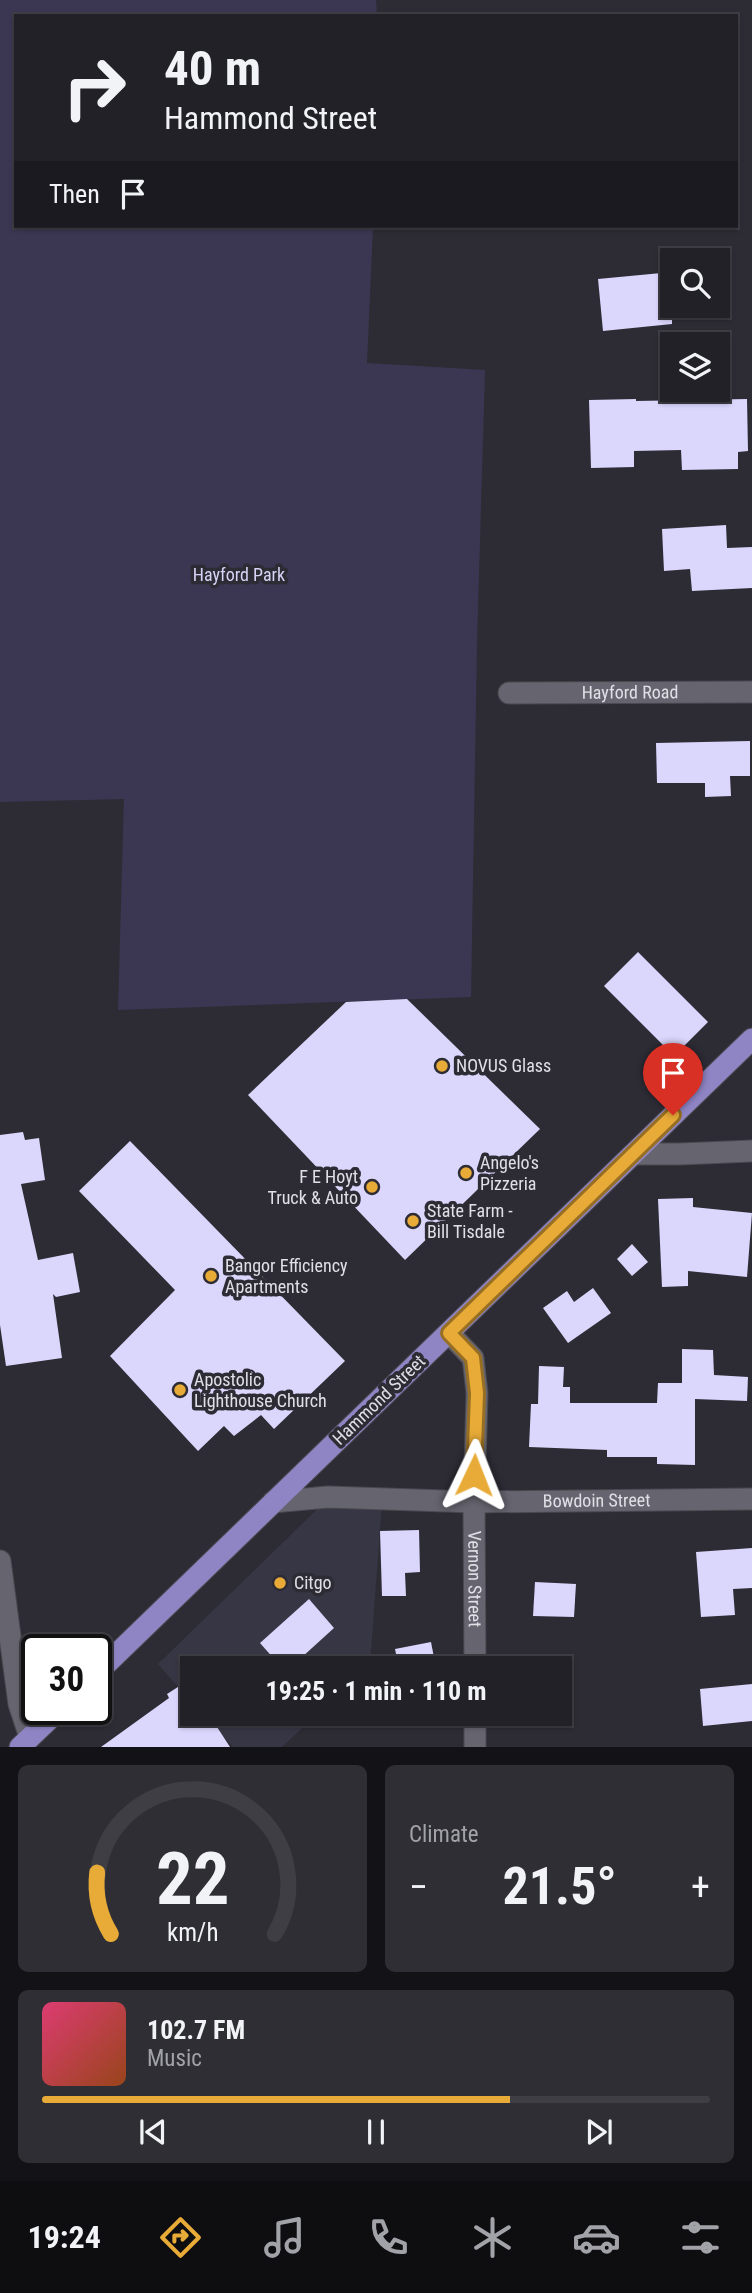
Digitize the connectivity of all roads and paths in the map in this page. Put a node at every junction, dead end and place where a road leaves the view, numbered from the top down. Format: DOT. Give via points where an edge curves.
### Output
graph roads {
  1 [pos="752,692"];
  2 [pos="509,693"];
  3 [pos="752,1039"];
  4 [pos="752,1151"];
  5 [pos="634,1154"];
  6 [pos="449,1333"];
  7 [pos="752,1499"];
  8 [pos="273,1502"];
  9 [pos="474,1502"];
  10 [pos="1,1574"];
  11 [pos="475,1656"];
  12 [pos="112,1658"];
  13 [pos="43,1725"];
  14 [pos="475,1726"];
  15 [pos="25,1742"];
  16 [pos="475,1747"];
  1 -- 2 [label="street, Hayford Road"];
  3 -- 5 [label="main road, Hammond Street"];
  4 -- 5 [label="street"];
  5 -- 6 [label="main road, Hammond Street"];
  6 -- 8 [label="main road, Hammond Street"];
  6 -- 9 [label="street, Vernon Street" via="473,1358 477,1393"];
  7 -- 9 [label="street, Bowdoin Street"];
  8 -- 9 [label="street, Bowdoin Street" via="328,1497"];
  8 -- 12 [label="main road, Hammond Street"];
  9 -- 11 [label="street, Vernon Street"];
  10 -- 15 [label="street"];
  13 -- 15 [label="main road"];
  14 -- 16 [label="street"];
}
